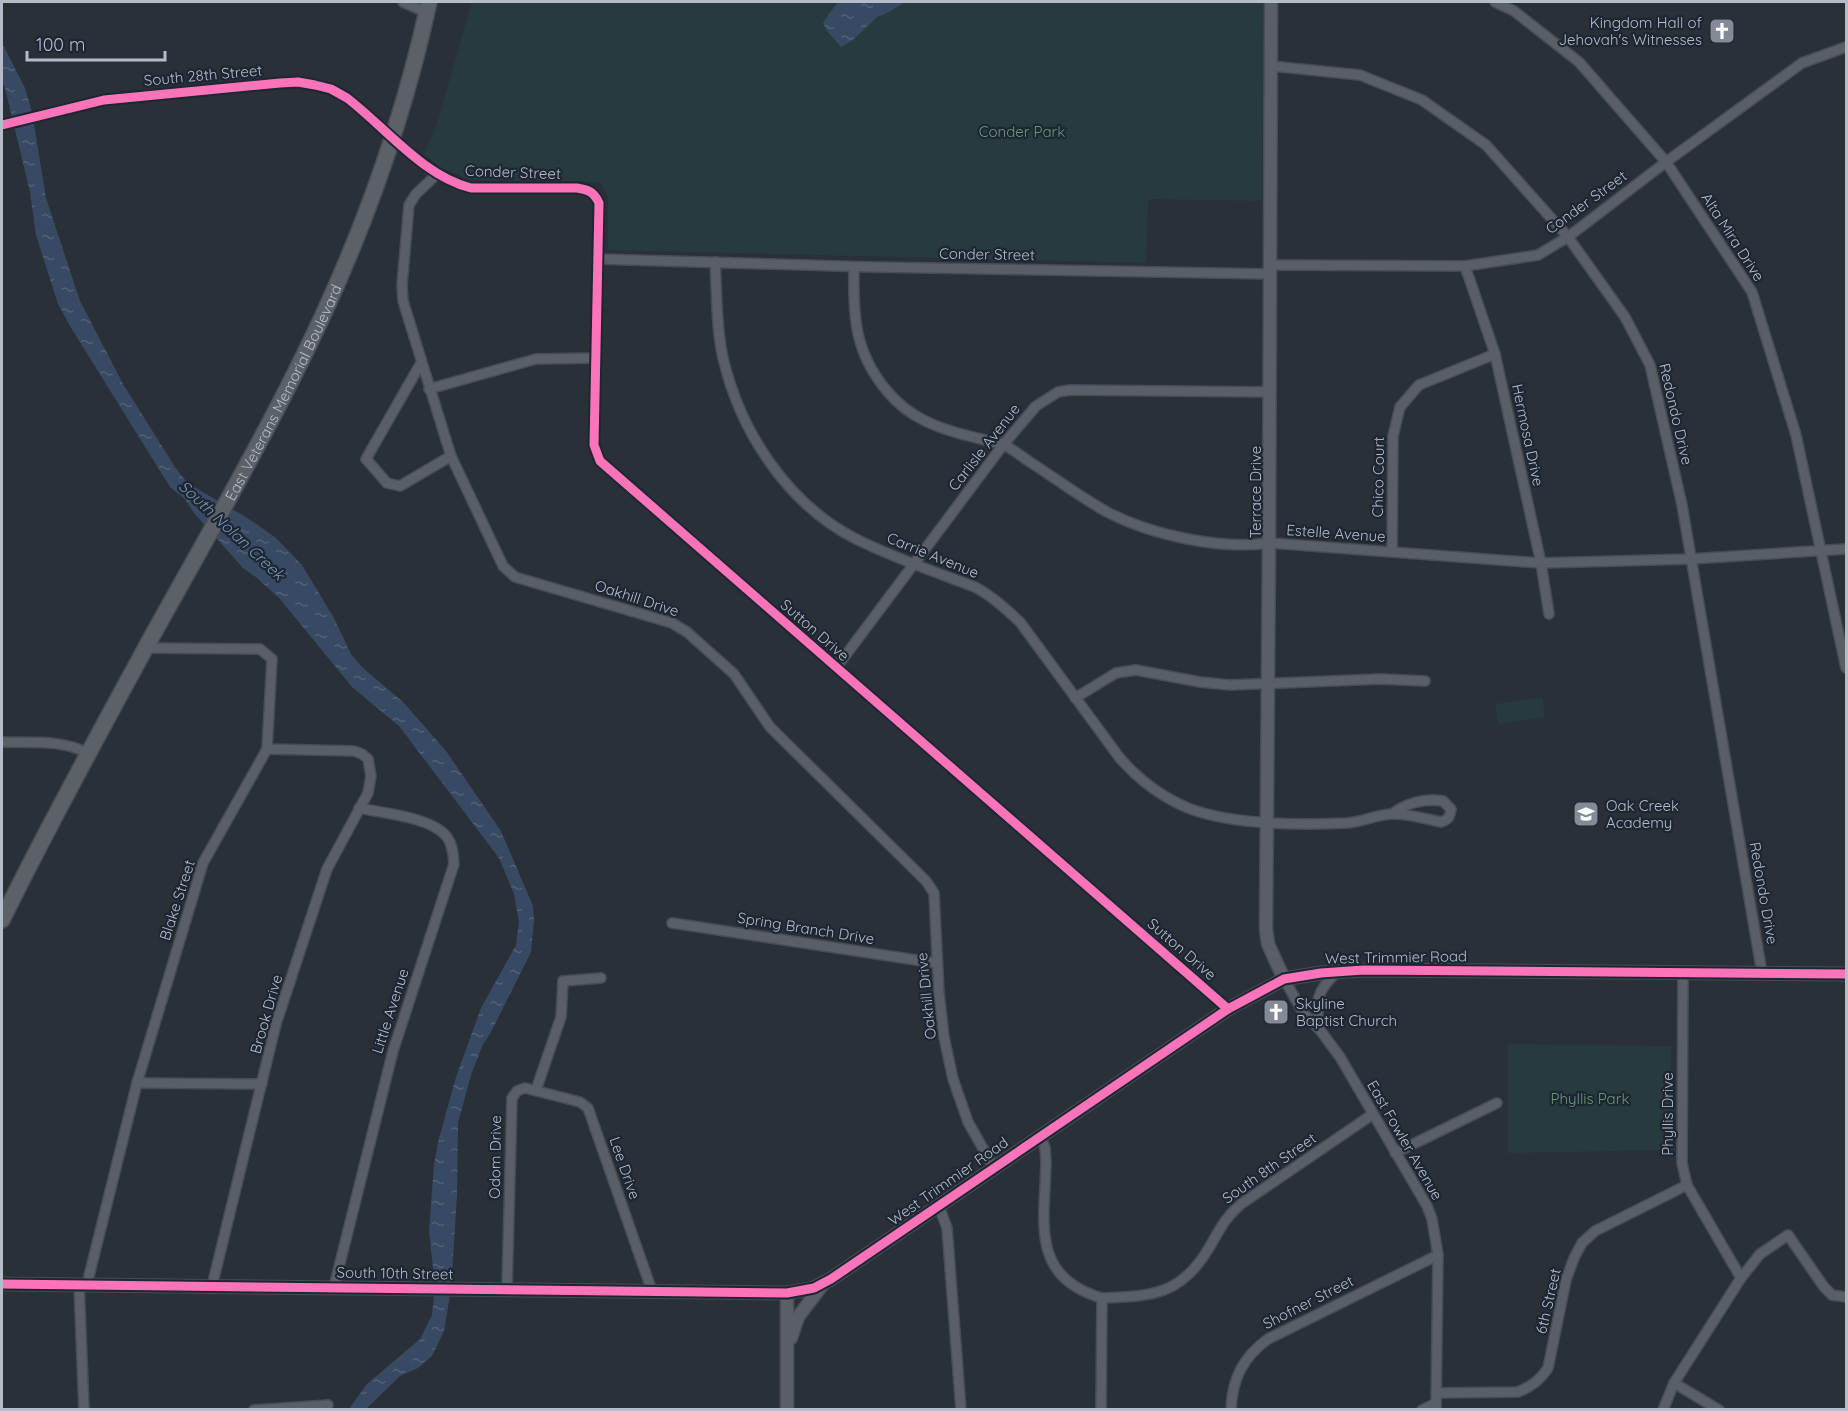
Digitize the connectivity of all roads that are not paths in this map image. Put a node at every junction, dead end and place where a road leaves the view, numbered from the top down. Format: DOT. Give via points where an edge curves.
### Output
graph roads {
  1 [pos="403,2"];
  2 [pos="1271,2"];
  3 [pos="1494,2"];
  4 [pos="428,7"];
  5 [pos="1846,47"];
  6 [pos="1271,66"];
  7 [pos="2,124"];
  8 [pos="392,137"];
  9 [pos="1666,162"];
  10 [pos="437,174"];
  11 [pos="577,188"];
  12 [pos="1568,237"];
  13 [pos="597,259"];
  14 [pos="715,262"];
  15 [pos="1465,266"];
  16 [pos="854,267"];
  17 [pos="1270,270"];
  18 [pos="1495,354"];
  19 [pos="595,358"];
  20 [pos="421,363"];
  21 [pos="429,389"];
  22 [pos="1270,392"];
  23 [pos="1003,445"];
  24 [pos="451,456"];
  25 [pos="1269,543"];
  26 [pos="1846,549"];
  27 [pos="1821,551"];
  28 [pos="1392,552"];
  29 [pos="1690,558"];
  30 [pos="1541,563"];
  31 [pos="914,564"];
  32 [pos="1549,614"];
  33 [pos="146,648"];
  34 [pos="836,668"];
  35 [pos="1846,668"];
  36 [pos="1425,681"];
  37 [pos="1267,685"];
  38 [pos="1075,698"];
  39 [pos="2,742"];
  40 [pos="267,749"];
  41 [pos="89,754"];
  42 [pos="359,808"];
  43 [pos="1392,814"];
  44 [pos="1266,822"];
  45 [pos="2,920"];
  46 [pos="672,923"];
  47 [pos="936,963"];
  48 [pos="1338,971"];
  49 [pos="1683,972"];
  50 [pos="1762,973"];
  51 [pos="1846,974"];
  52 [pos="601,978"];
  53 [pos="1284,979"];
  54 [pos="1228,1009"];
  55 [pos="1320,1030"];
  56 [pos="136,1083"];
  57 [pos="262,1084"];
  58 [pos="536,1090"];
  59 [pos="1497,1103"];
  60 [pos="1373,1114"];
  61 [pos="1040,1135"];
  62 [pos="1395,1153"];
  63 [pos="994,1168"];
  64 [pos="1688,1185"];
  65 [pos="939,1206"];
  66 [pos="1438,1255"];
  67 [pos="1741,1278"];
  68 [pos="2,1284"];
  69 [pos="83,1284"];
  70 [pos="823,1284"];
  71 [pos="212,1286"];
  72 [pos="334,1287"];
  73 [pos="507,1289"];
  74 [pos="652,1291"];
  75 [pos="787,1293"];
  76 [pos="1846,1297"];
  77 [pos="1102,1298"];
  78 [pos="787,1354"];
  79 [pos="1674,1383"];
  80 [pos="1436,1402"];
  81 [pos="328,1405"];
  82 [pos="84,1410"];
  83 [pos="254,1410"];
  84 [pos="787,1410"];
  85 [pos="961,1410"];
  86 [pos="1101,1410"];
  87 [pos="1231,1410"];
  88 [pos="1422,1410"];
  89 [pos="1663,1410"];
  90 [pos="1719,1410"];
  1 -- 4 [label="street"];
  2 -- 6 [label="street, Terrace Drive"];
  3 -- 9 [label="street, Alta Mira Drive" via="1514,11 1578,62"];
  4 -- 8 [label="main road, East Veterans Memorial Boulevard"];
  5 -- 9 [label="street, Conder Street" via="1802,63"];
  6 -- 12 [label="street, Redondo Drive" via="1360,75 1422,100 1486,145"];
  6 -- 17 [label="street, Terrace Drive"];
  7 -- 8 [label="street, South 28th Street" via="104,100 298,82 332,89 366,112"];
  8 -- 10 [label="street, Conder Street"];
  8 -- 33 [label="main road, East Veterans Memorial Boulevard" via="341,274 295,374"];
  9 -- 12 [label="street, Conder Street"];
  9 -- 27 [label="street, Alta Mira Drive" via="1752,291 1796,435"];
  10 -- 11 [label="street, Conder Street" via="471,188"];
  10 -- 20 [label="street, Oakhill Drive" via="409,205 407,225 403,301"];
  11 -- 13 [label="street, Sutton Drive" via="589,190 599,203"];
  12 -- 15 [label="street, Conder Street" via="1538,255"];
  12 -- 29 [label="street, Redondo Drive" via="1625,317 1650,365 1682,504"];
  13 -- 14 [label="street, Conder Street"];
  13 -- 19 [label="street, Sutton Drive"];
  14 -- 16 [label="street, Conder Street"];
  14 -- 31 [label="street, Carrie Avenue" via="722,355 732,390 760,448 796,494 837,528"];
  15 -- 17 [label="street, Conder Street"];
  15 -- 18 [label="street, Hermosa Drive"];
  16 -- 17 [label="street, Conder Street"];
  16 -- 23 [label="street, Estelle Avenue" via="858,337 867,361 886,390 908,411 931,425"];
  17 -- 22 [label="street, Terrace Drive"];
  18 -- 28 [label="street, Chico Court" via="1419,385 1400,407 1393,436"];
  18 -- 30 [label="street, Hermosa Drive"];
  19 -- 21 [label="street" via="536,359"];
  19 -- 34 [label="street, Sutton Drive" via="594,446 600,461"];
  20 -- 21 [label="street, Oakhill Drive"];
  20 -- 24 [label="street" via="366,459 387,483 400,486"];
  21 -- 24 [label="street, Oakhill Drive"];
  22 -- 23 [label="street, Carlisle Avenue" via="1058,392 1036,406"];
  22 -- 25 [label="street, Terrace Drive"];
  23 -- 25 [label="street, Estelle Avenue" via="1107,512 1151,529 1216,544"];
  23 -- 31 [label="street, Carlisle Avenue"];
  24 -- 47 [label="street, Oakhill Drive" via="508,573 672,623 734,674 770,727 926,881 935,900"];
  25 -- 28 [label="street, Estelle Avenue"];
  25 -- 37 [label="street, Terrace Drive"];
  26 -- 27 [label="street, Estelle Avenue"];
  27 -- 29 [label="street, Estelle Avenue"];
  27 -- 35 [label="street, Alta Mira Drive"];
  28 -- 30 [label="street, Estelle Avenue"];
  29 -- 30 [label="street, Estelle Avenue"];
  29 -- 50 [label="street, Redondo Drive"];
  30 -- 32 [label="street, Hermosa Drive"];
  31 -- 34 [label="street, Carlisle Avenue"];
  31 -- 38 [label="street, Carrie Avenue" via="989,594 1020,622"];
  33 -- 40 [label="street, Blake Street" via="260,649 272,659"];
  33 -- 41 [label="main road, East Veterans Memorial Boulevard"];
  34 -- 54 [label="street, Sutton Drive"];
  36 -- 37 [label="street" via="1380,679"];
  37 -- 38 [label="street" via="1210,683 1136,670 1107,678"];
  37 -- 44 [label="street, Terrace Drive"];
  38 -- 44 [label="street, Carrie Avenue" via="1119,757 1151,786 1207,814"];
  39 -- 41 [label="street" via="62,744"];
  40 -- 42 [label="street, Brook Drive" via="362,753 368,759 371,776 368,793"];
  40 -- 56 [label="street, Blake Street" via="203,863"];
  41 -- 45 [label="main road, East Veterans Memorial Boulevard"];
  42 -- 57 [label="street, Brook Drive" via="327,869 276,1024"];
  42 -- 72 [label="street, Little Avenue" via="416,820 437,829 447,837 454,864 393,1051"];
  43 -- 43 [label="street" via="1400,807 1424,800 1443,801 1451,809 1447,820 1441,822"];
  43 -- 44 [label="street, Carrie Avenue" via="1349,823"];
  44 -- 53 [label="street, Terrace Drive" via="1266,929 1268,944"];
  46 -- 47 [label="street, Spring Branch Drive"];
  47 -- 63 [label="street, Oakhill Drive" via="944,1038 956,1090 968,1122"];
  48 -- 49 [label="street, West Trimmier Road"];
  48 -- 53 [label="street, West Trimmier Road"];
  48 -- 55 [label="street" via="1323,985 1319,995 1316,1006"];
  49 -- 50 [label="street, West Trimmier Road"];
  49 -- 64 [label="street, Phyllis Drive" via="1682,1163"];
  50 -- 51 [label="street, West Trimmier Road"];
  52 -- 58 [label="street" via="563,981 561,1017"];
  53 -- 54 [label="street, West Trimmier Road"];
  53 -- 55 [label="street, East Fowler Avenue" via="1304,1014"];
  54 -- 61 [label="street, West Trimmier Road"];
  55 -- 60 [label="street, East Fowler Avenue"];
  56 -- 57 [label="street"];
  56 -- 69 [label="street, Blake Street"];
  57 -- 71 [label="street, Brook Drive"];
  58 -- 73 [label="street, Odom Drive" via="525,1088 512,1098"];
  58 -- 74 [label="street, Lee Drive" via="580,1102 588,1108"];
  59 -- 62 [label="street"];
  60 -- 62 [label="street, East Fowler Avenue"];
  60 -- 77 [label="street, South 8th Street" via="1227,1216 1200,1263 1182,1282 1149,1295"];
  61 -- 63 [label="street, West Trimmier Road"];
  61 -- 77 [label="street" via="1046,1161 1045,1245 1063,1277"];
  62 -- 66 [label="street, East Fowler Avenue" via="1427,1206"];
  63 -- 65 [label="street, West Trimmier Road"];
  64 -- 67 [label="street, Phyllis Drive"];
  64 -- 80 [label="street, 6th Street" via="1595,1231 1582,1244 1566,1280 1548,1368 1540,1380 1518,1392"];
  65 -- 70 [label="street, West Trimmier Road"];
  65 -- 85 [label="street" via="947,1228"];
  66 -- 80 [label="street, East Fowler Avenue"];
  66 -- 87 [label="street, Shofner Street" via="1255,1348 1238,1373"];
  67 -- 76 [label="street" via="1760,1254 1788,1235 1824,1287 1832,1295"];
  67 -- 79 [label="street"];
  68 -- 69 [label="street, South 10th Street"];
  69 -- 71 [label="street, South 10th Street"];
  69 -- 82 [label="street, Blake Street"];
  70 -- 75 [label="street, West Trimmier Road"];
  70 -- 78 [label="street" via="798,1317"];
  71 -- 72 [label="street, South 10th Street"];
  72 -- 73 [label="street, South 10th Street"];
  73 -- 74 [label="street, South 10th Street"];
  74 -- 75 [label="street, South 10th Street"];
  75 -- 78 [label="street"];
  77 -- 86 [label="street"];
  78 -- 84 [label="street"];
  79 -- 89 [label="street"];
  79 -- 90 [label="street"];
  80 -- 88 [label="street"];
  81 -- 83 [label="street"];
}
